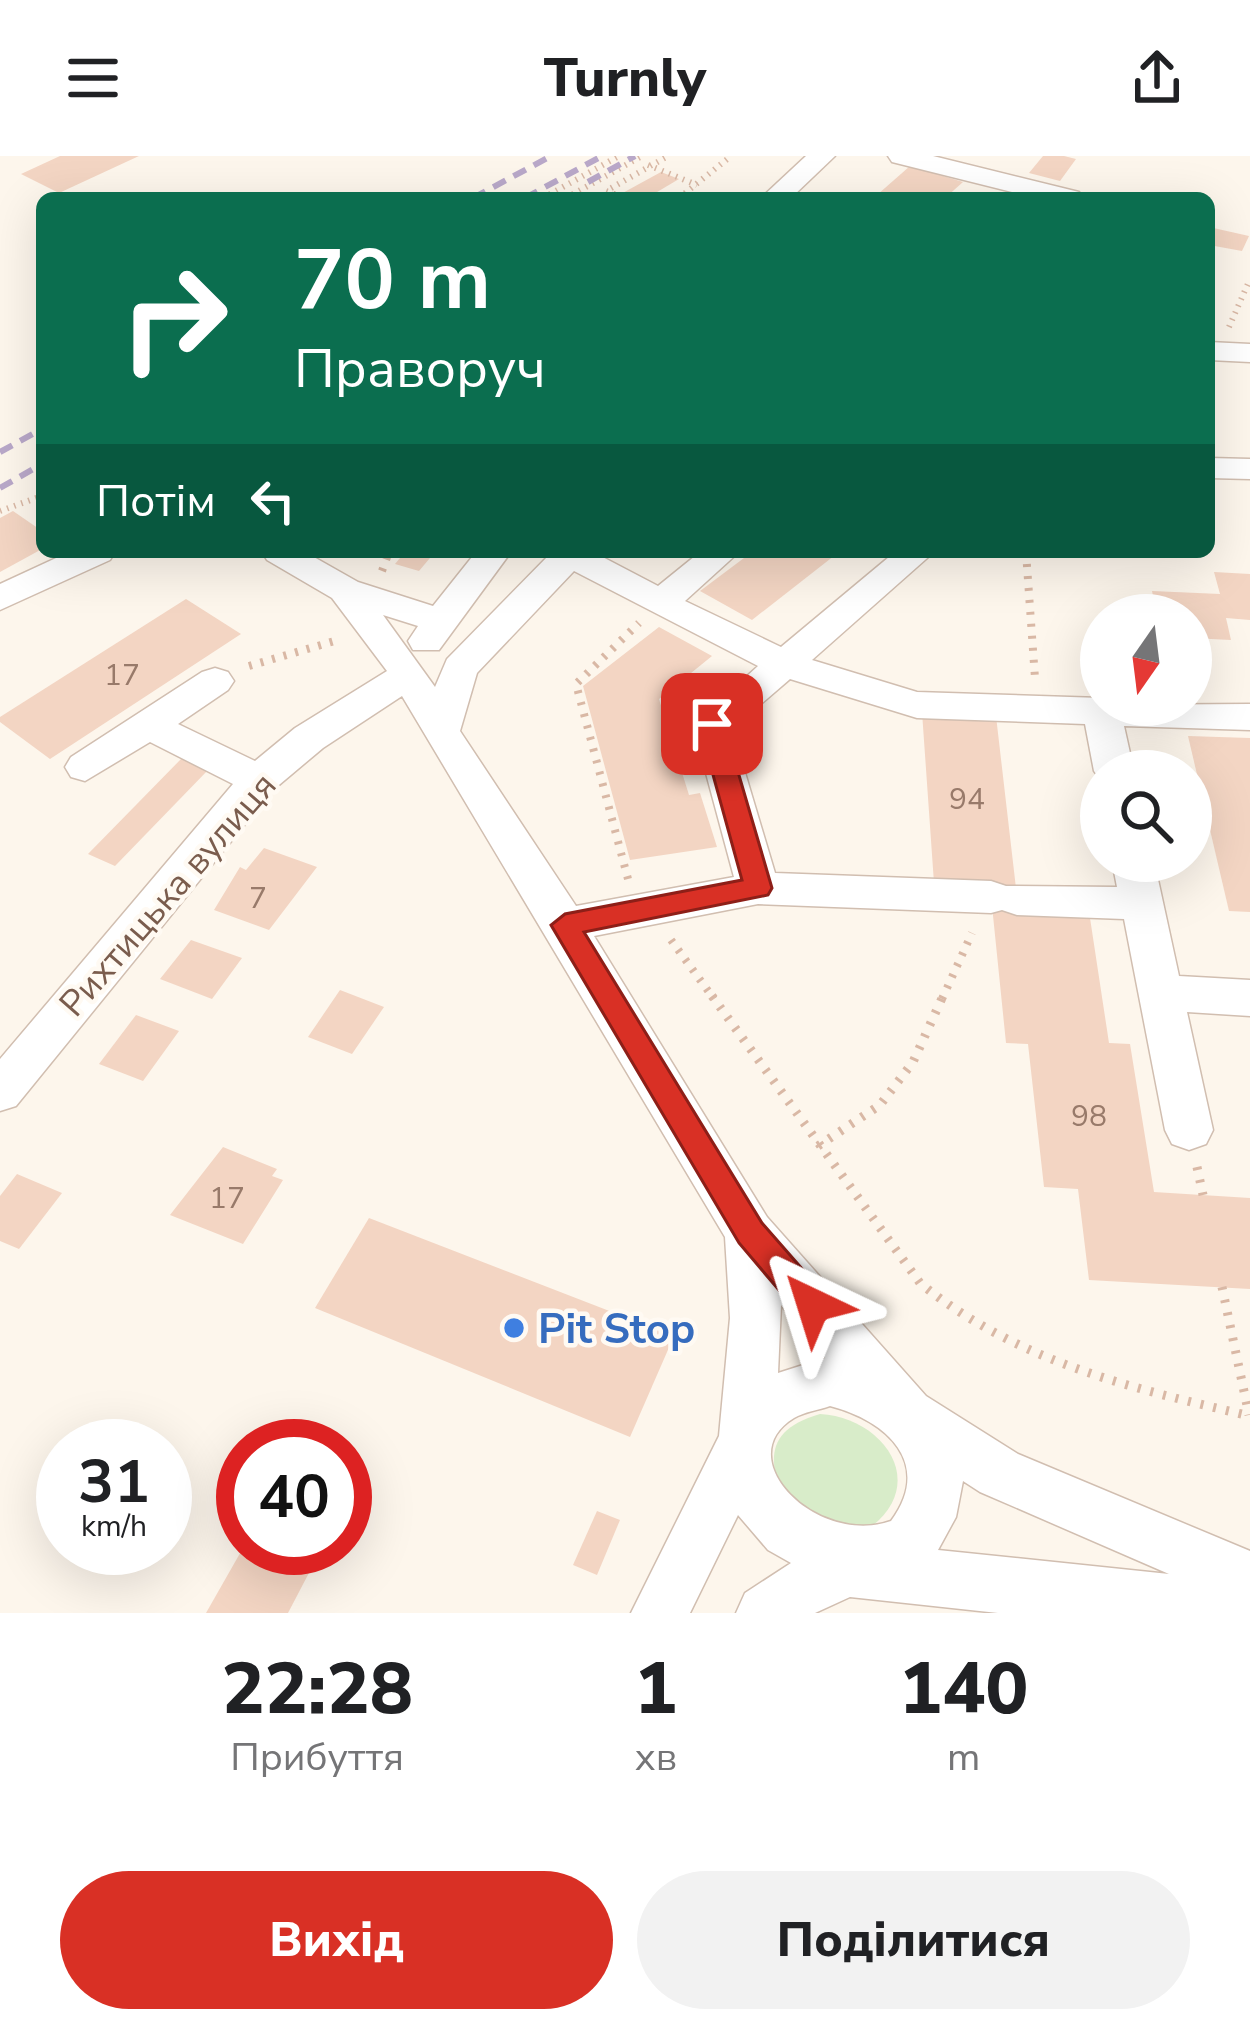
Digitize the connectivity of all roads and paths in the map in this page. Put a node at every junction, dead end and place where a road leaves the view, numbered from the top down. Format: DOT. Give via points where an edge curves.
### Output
graph roads {
  1 [pos="623,156"];
  2 [pos="668,156"];
  3 [pos="731,156"];
  4 [pos="822,156"];
  5 [pos="901,156"];
  6 [pos="639,158"];
  7 [pos="650,166"];
  8 [pos="697,184"];
  9 [pos="554,192"];
  10 [pos="577,192"];
  11 [pos="608,192"];
  12 [pos="687,192"];
  13 [pos="782,192"];
  14 [pos="1045,192"];
  15 [pos="1250,279"];
  16 [pos="1228,347"];
  17 [pos="1215,468"];
  18 [pos="1250,470"];
  19 [pos="36,498"];
  20 [pos="0,511"];
  21 [pos="85,558"];
  22 [pos="289,558"];
  23 [pos="489,558"];
  24 [pos="566,558"];
  25 [pos="580,558"];
  26 [pos="715,558"];
  27 [pos="910,558"];
  28 [pos="1026,558"];
  29 [pos="345,590"];
  30 [pos="0,598"];
  31 [pos="661,602"];
  32 [pos="441,621"];
  33 [pos="378,629"];
  34 [pos="785,666"];
  35 [pos="409,674"];
  36 [pos="215,681"];
  37 [pos="1037,710"];
  38 [pos="1080,711"];
  39 [pos="1212,716"];
  40 [pos="1250,717"];
  41 [pos="148,725"];
  42 [pos="440,732"];
  43 [pos="85,767"];
  44 [pos="260,780"];
  45 [pos="1137,883"];
  46 [pos="758,888"];
  47 [pos="997,898"];
  48 [pos="647,906"];
  49 [pos="565,925"];
  50 [pos="1160,993"];
  51 [pos="1250,998"];
  52 [pos="0,1092"];
  53 [pos="1189,1130"];
  54 [pos="818,1146"];
  55 [pos="750,1233"];
  56 [pos="1222,1287"];
  57 [pos="907,1414"];
  58 [pos="1250,1416"];
  59 [pos="746,1440"];
  60 [pos="850,1570"];
  61 [pos="1250,1580"];
  62 [pos="1250,1611"];
  63 [pos="660,1613"];
  64 [pos="765,1613"];
  1 -- 6 [label="path"];
  1 -- 9 [label="path"];
  2 -- 7 [label="path"];
  3 -- 8 [label="path"];
  4 -- 13 [label="street"];
  5 -- 14 [label="street"];
  6 -- 7 [label="path"];
  6 -- 10 [label="path"];
  7 -- 8 [label="path"];
  7 -- 11 [label="path"];
  8 -- 12 [label="path"];
  15 -- 16 [label="path"];
  17 -- 18 [label="street"];
  19 -- 20 [label="path"];
  21 -- 30 [label="street"];
  22 -- 29 [label="street"];
  23 -- 32 [label="street"];
  24 -- 42 [label="street" via="460,668"];
  25 -- 31 [label="street"];
  26 -- 31 [label="street"];
  27 -- 34 [label="street"];
  28 -- 37 [label="path"];
  29 -- 32 [label="street"];
  29 -- 33 [label="street"];
  31 -- 34 [label="street"];
  31 -- 48 [label="path" via="575,684 624,874"];
  32 -- 35 [label="street"];
  33 -- 35 [label="street"];
  33 -- 36 [label="path"];
  34 -- 37 [label="street" via="917,705"];
  34 -- 46 [label="street" via="712,724"];
  35 -- 42 [label="street"];
  35 -- 44 [label="street, Рихтицька вулиця" via="308,738"];
  36 -- 41 [label="street"];
  37 -- 38 [label="street"];
  39 -- 40 [label="street"];
  41 -- 43 [label="street"];
  41 -- 44 [label="street"];
  42 -- 49 [label="street"];
  44 -- 52 [label="street, Рихтицька вулиця"];
  45 -- 47 [label="street"];
  45 -- 50 [label="street"];
  46 -- 47 [label="street"];
  46 -- 48 [label="street"];
  47 -- 54 [label="path" via="913,1062 880,1105"];
  48 -- 49 [label="street"];
  48 -- 54 [label="path"];
  49 -- 55 [label="street"];
  50 -- 51 [label="street"];
  50 -- 53 [label="street"];
  54 -- 58 [label="path" via="920,1283 956,1317 1025,1351"];
  55 -- 57 [label="street"];
  55 -- 59 [label="street" via="756,1318"];
  56 -- 58 [label="path"];
  57 -- 59 [label="street" via="883,1395 830,1381 780,1396"];
  57 -- 60 [label="street" via="932,1458 932,1508 903,1550"];
  57 -- 61 [label="street" via="999,1473"];
  59 -- 60 [label="street" via="745,1489 773,1539 796,1556"];
  59 -- 63 [label="street"];
  60 -- 62 [label="street"];
  60 -- 64 [label="street" via="807,1585"];
}
